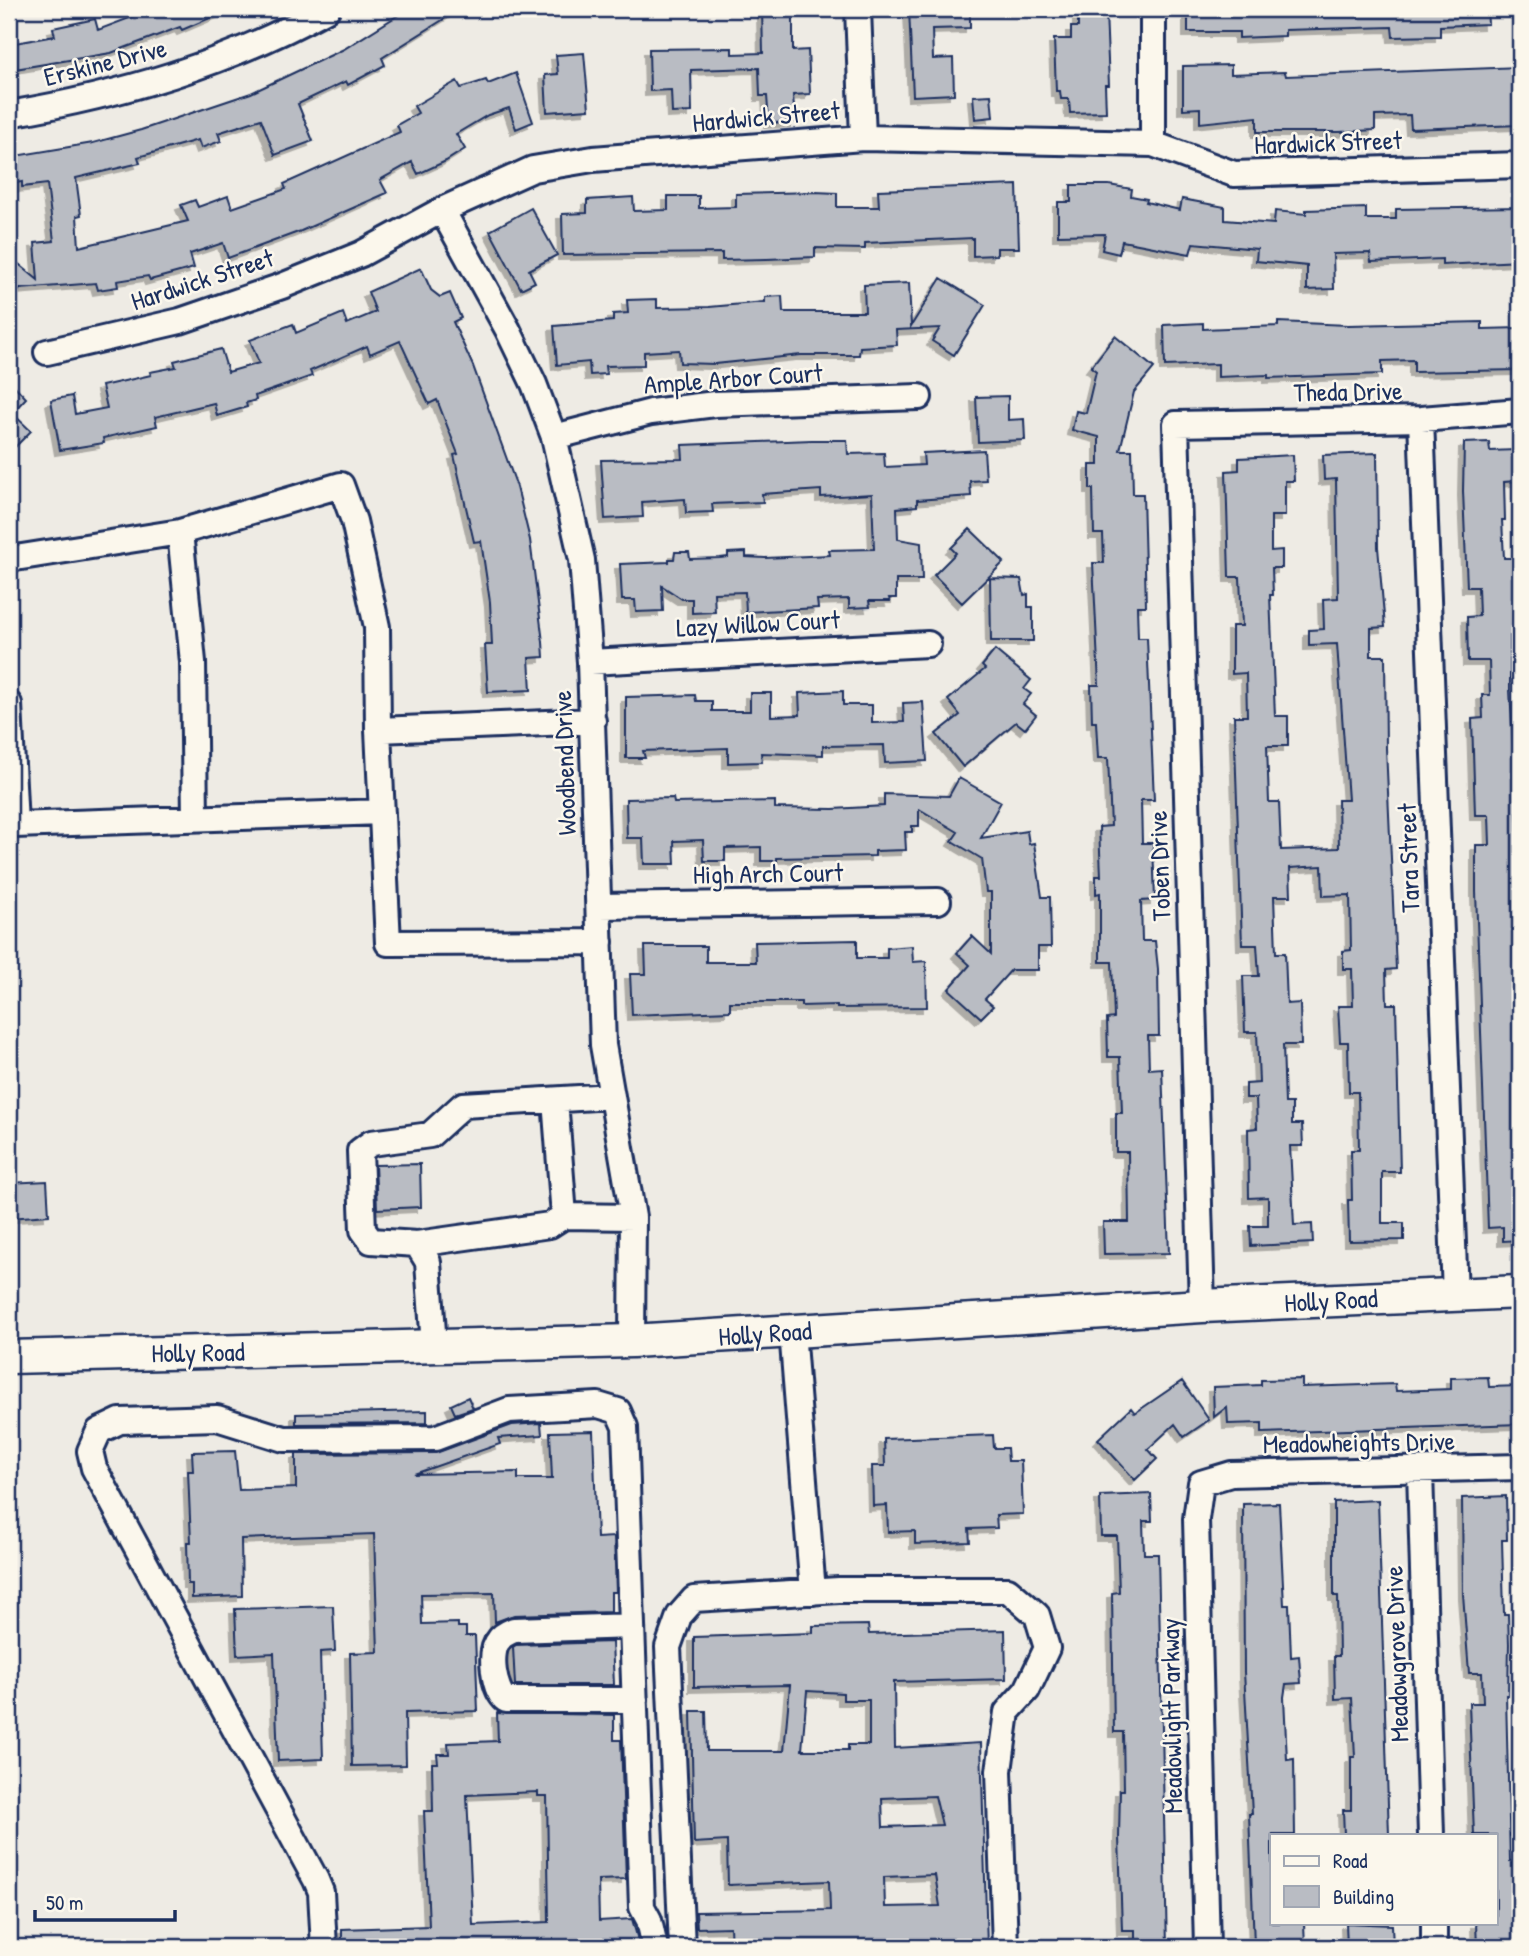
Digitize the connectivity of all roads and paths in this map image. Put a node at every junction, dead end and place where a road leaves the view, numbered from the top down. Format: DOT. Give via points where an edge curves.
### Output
graph roads {
  1 [pos="327,9"];
  2 [pos="858,9"];
  3 [pos="1153,9"];
  4 [pos="9,114"];
  5 [pos="863,138"];
  6 [pos="1153,144"];
  7 [pos="1520,166"];
  8 [pos="442,210"];
  9 [pos="47,352"];
  10 [pos="919,397"];
  11 [pos="1520,411"];
  12 [pos="1422,419"];
  13 [pos="1176,424"];
  14 [pos="554,437"];
  15 [pos="180,532"];
  16 [pos="9,559"];
  17 [pos="928,644"];
  18 [pos="590,662"];
  19 [pos="9,704"];
  20 [pos="593,721"];
  21 [pos="378,730"];
  22 [pos="382,812"];
  23 [pos="195,818"];
  24 [pos="938,901"];
  25 [pos="600,906"];
  26 [pos="600,942"];
  27 [pos="612,1096"];
  28 [pos="555,1100"];
  29 [pos="564,1216"];
  30 [pos="633,1217"];
  31 [pos="417,1244"];
  32 [pos="1520,1292"];
  33 [pos="1455,1295"];
  34 [pos="1202,1306"];
  35 [pos="792,1331"];
  36 [pos="632,1341"];
  37 [pos="434,1346"];
  38 [pos="9,1357"];
  39 [pos="1520,1467"];
  40 [pos="1420,1471"];
  41 [pos="1200,1483"];
  42 [pos="813,1592"];
  43 [pos="632,1626"];
  44 [pos="635,1700"];
  45 [pos="1431,1834"];
  46 [pos="1434,1924"];
  47 [pos="324,1947"];
  48 [pos="655,1947"];
  49 [pos="682,1947"];
  50 [pos="1005,1947"];
  51 [pos="1207,1947"];
  52 [pos="1434,1947"];
  1 -- 4 [label="street, Erskine Drive" via="275,37 181,74 86,101"];
  2 -- 5 [label="street"];
  3 -- 6 [label="street"];
  5 -- 6 [label="street, Hardwick Street"];
  5 -- 8 [label="street, Hardwick Street" via="533,169"];
  6 -- 7 [label="street, Hardwick Street" via="1234,174"];
  8 -- 9 [label="street, Hardwick Street" via="361,254 282,286 180,321"];
  8 -- 14 [label="street, Woodbend Drive" via="508,330"];
  10 -- 14 [label="street, Ample Arbor Court" via="715,404 651,412"];
  11 -- 12 [label="street, Theda Drive"];
  12 -- 13 [label="street, Theda Drive"];
  12 -- 33 [label="street, Tara Street"];
  13 -- 34 [label="street, Toben Drive"];
  14 -- 18 [label="street, Woodbend Drive" via="582,560"];
  15 -- 16 [label="street"];
  15 -- 21 [label="street" via="341,485 354,521 377,627"];
  15 -- 23 [label="street" via="193,662"];
  17 -- 18 [label="street, Lazy Willow Court"];
  18 -- 20 [label="street, Woodbend Drive"];
  19 -- 23 [label="street" via="15,825"];
  20 -- 21 [label="street"];
  20 -- 25 [label="street, Woodbend Drive"];
  21 -- 22 [label="street"];
  22 -- 23 [label="street"];
  22 -- 26 [label="street" via="388,943"];
  24 -- 25 [label="street, High Arch Court"];
  25 -- 26 [label="street, Woodbend Drive"];
  26 -- 27 [label="street, Woodbend Drive" via="603,1045"];
  27 -- 28 [label="street"];
  27 -- 30 [label="street, Woodbend Drive"];
  28 -- 29 [label="street"];
  28 -- 31 [label="street" via="463,1105 430,1135 371,1143 360,1151 363,1230 371,1241"];
  29 -- 30 [label="street"];
  29 -- 31 [label="street" via="550,1225"];
  30 -- 36 [label="street, Woodbend Drive"];
  31 -- 37 [label="street" via="428,1262"];
  32 -- 33 [label="main road, Holly Road"];
  33 -- 34 [label="main road, Holly Road"];
  34 -- 35 [label="main road, Holly Road"];
  35 -- 36 [label="main road, Holly Road"];
  35 -- 42 [label="street"];
  36 -- 37 [label="main road, Holly Road"];
  37 -- 38 [label="main road, Holly Road"];
  39 -- 40 [label="street, Meadowheights Drive"];
  40 -- 41 [label="street, Meadowheights Drive" via="1231,1474"];
  40 -- 45 [label="street, Meadowgrove Drive"];
  41 -- 51 [label="street, Meadowlight Parkway" via="1196,1520"];
  42 -- 49 [label="street" via="694,1599 679,1616 668,1647"];
  42 -- 50 [label="street" via="1008,1590 1037,1615 1047,1648 1027,1690 1007,1712 999,1771"];
  43 -- 44 [label="street"];
  43 -- 44 [label="street" via="514,1630 498,1640 494,1650 496,1680 500,1696 506,1700"];
  43 -- 47 [label="street" via="625,1427 618,1411 598,1405 509,1410 435,1438 284,1440 217,1418 120,1421 99,1432 90,1451 94,1468 316,1880 321,1892"];
  44 -- 48 [label="street" via="642,1907"];
  46 -- 52 [label="street"];
}
